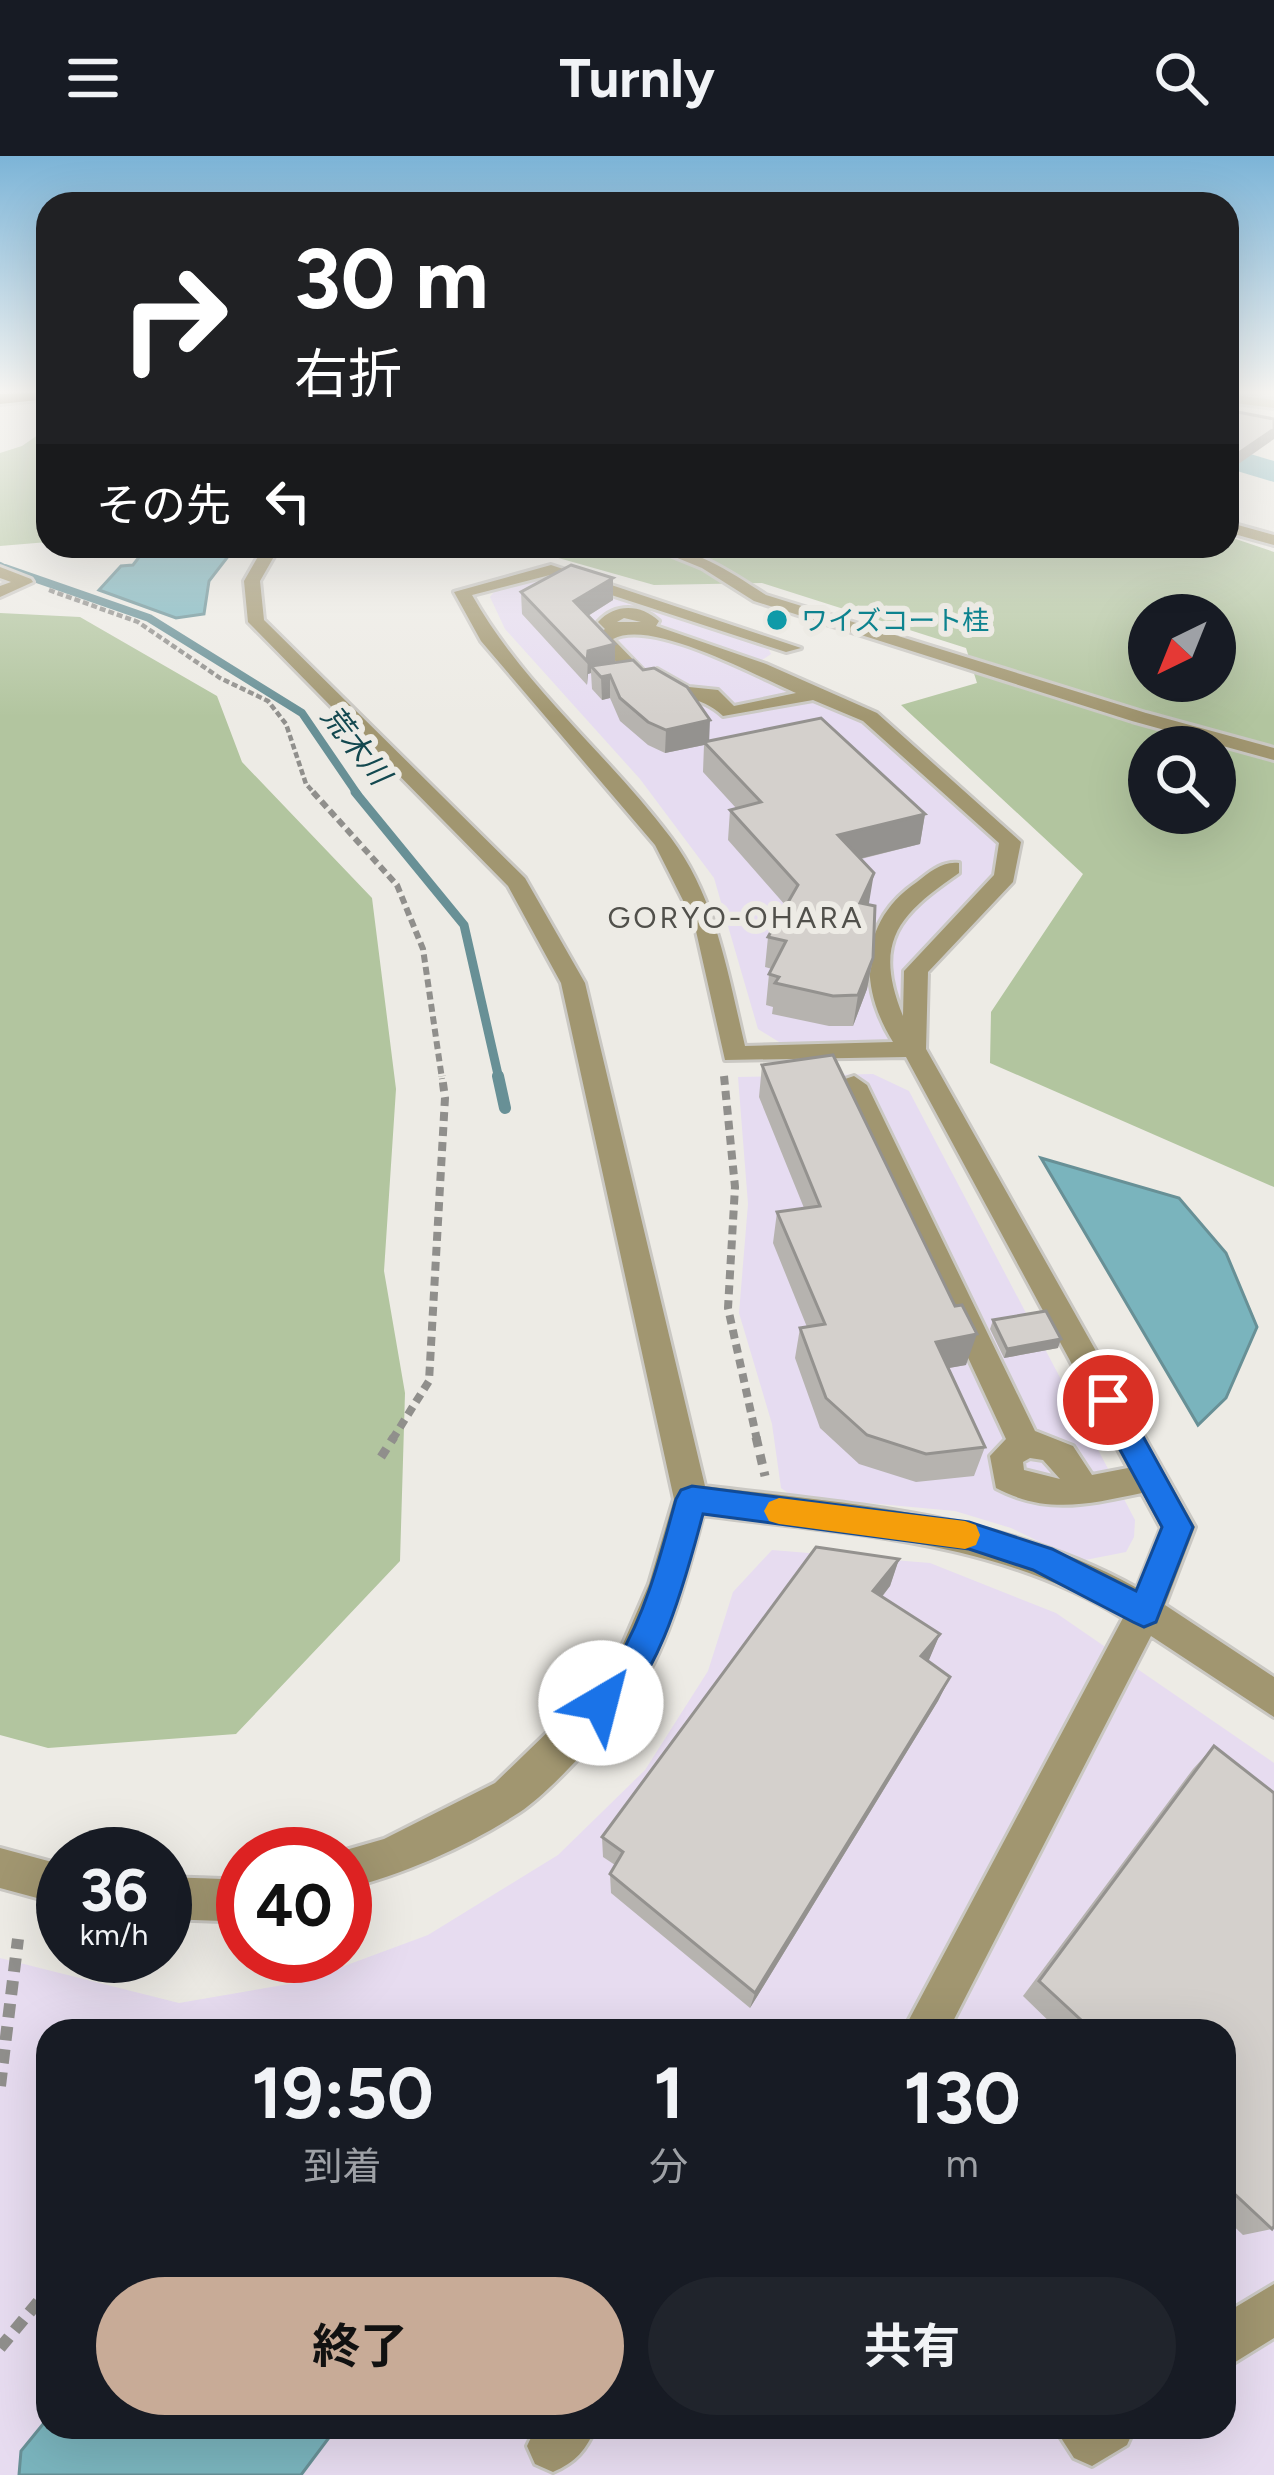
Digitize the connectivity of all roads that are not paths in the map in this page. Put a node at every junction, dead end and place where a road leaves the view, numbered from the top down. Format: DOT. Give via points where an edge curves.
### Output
graph roads {
  1 [pos="1239,528"];
  2 [pos="1274,537"];
  3 [pos="264,558"];
  4 [pos="689,558"];
  5 [pos="0,572"];
  6 [pos="0,592"];
  7 [pos="824,618"];
  8 [pos="792,648"];
  9 [pos="731,658"];
  10 [pos="760,668"];
  11 [pos="656,672"];
  12 [pos="815,694"];
  13 [pos="730,712"];
  14 [pos="753,735"];
  15 [pos="1274,754"];
  16 [pos="951,868"];
  17 [pos="914,1049"];
  18 [pos="854,1085"];
  19 [pos="1025,1444"];
  20 [pos="1151,1478"];
  21 [pos="1082,1490"];
  22 [pos="692,1499"];
  23 [pos="1144,1612"];
  24 [pos="1274,1700"];
  25 [pos="372,1862"];
  26 [pos="0,1868"];
  27 [pos="36,1878"];
  28 [pos="932,2019"];
  29 [pos="1274,2308"];
  30 [pos="1236,2335"];
  1 -- 2 [label="street"];
  3 -- 22 [label="street" via="248,601 256,622 517,883 573,982"];
  4 -- 7 [label="street" via="760,598"];
  5 -- 6 [label="street" via="25,582"];
  7 -- 8 [label="street"];
  7 -- 15 [label="street"];
  8 -- 10 [label="street"];
  8 -- 17 [label="street" via="550,570 462,592 488,637 664,843 705,922 734,1054"];
  9 -- 10 [label="street"];
  9 -- 11 [label="street"];
  9 -- 11 [label="street" via="646,628 602,638"];
  10 -- 12 [label="street"];
  11 -- 13 [label="street" via="683,692 721,692"];
  12 -- 13 [label="street"];
  12 -- 17 [label="street" via="870,717 1010,842 1005,877 916,971"];
  13 -- 14 [label="street"];
  16 -- 17 [label="street" via="896,910 877,961 897,1034"];
  17 -- 20 [label="street"];
  18 -- 19 [label="street"];
  19 -- 21 [label="street" via="1046,1443 1067,1458"];
  19 -- 21 [label="street" via="1006,1456 1008,1478 1030,1492"];
  20 -- 21 [label="street"];
  20 -- 23 [label="street" via="1178,1527"];
  22 -- 23 [label="street" via="969,1535 1041,1559"];
  22 -- 25 [label="street" via="668,1584 629,1672 509,1796"];
  23 -- 24 [label="street"];
  23 -- 28 [label="street"];
  26 -- 27 [label="street"];
  29 -- 30 [label="street"];
}
